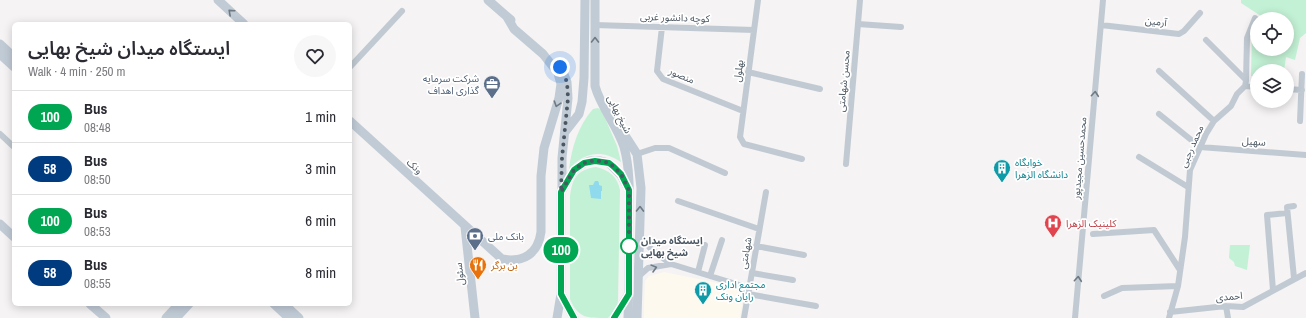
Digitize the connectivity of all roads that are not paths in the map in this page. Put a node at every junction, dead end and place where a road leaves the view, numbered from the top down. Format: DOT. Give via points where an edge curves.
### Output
graph roads {
  1 [pos="218,0"];
  2 [pos="488,0"];
  3 [pos="585,0"];
  4 [pos="595,0"];
  5 [pos="758,0"];
  6 [pos="860,0"];
  7 [pos="1103,0"];
  8 [pos="402,11"];
  9 [pos="1200,13"];
  10 [pos="507,17"];
  11 [pos="242,22"];
  12 [pos="595,24"];
  13 [pos="858,24"];
  14 [pos="1101,25"];
  15 [pos="662,27"];
  16 [pos="902,27"];
  17 [pos="754,30"];
  18 [pos="1250,30"];
  19 [pos="1206,40"];
  20 [pos="0,44"];
  21 [pos="0,54"];
  22 [pos="12,55"];
  23 [pos="12,65"];
  24 [pos="352,65"];
  25 [pos="1159,71"];
  26 [pos="748,72"];
  27 [pos="1302,74"];
  28 [pos="1246,83"];
  29 [pos="1250,84"];
  30 [pos="820,89"];
  31 [pos="1294,89"];
  32 [pos="1302,90"];
  33 [pos="743,111"];
  34 [pos="1159,114"];
  35 [pos="1214,121"];
  36 [pos="1300,121"];
  37 [pos="352,124"];
  38 [pos="615,126"];
  39 [pos="565,132"];
  40 [pos="0,134"];
  41 [pos="12,145"];
  42 [pos="1200,147"];
  43 [pos="637,154"];
  44 [pos="1306,155"];
  45 [pos="1139,157"];
  46 [pos="802,159"];
  47 [pos="846,164"];
  48 [pos="725,173"];
  49 [pos="1188,187"];
  50 [pos="629,190"];
  51 [pos="561,192"];
  52 [pos="766,192"];
  53 [pos="678,202"];
  54 [pos="1294,206"];
  55 [pos="1287,213"];
  56 [pos="0,224"];
  57 [pos="465,227"];
  58 [pos="759,230"];
  59 [pos="1093,234"];
  60 [pos="12,235"];
  61 [pos="640,236"];
  62 [pos="722,240"];
  63 [pos="705,245"];
  64 [pos="756,246"];
  65 [pos="804,255"];
  66 [pos="671,264"];
  67 [pos="1180,270"];
  68 [pos="698,272"];
  69 [pos="752,272"];
  70 [pos="1306,273"];
  71 [pos="639,276"];
  72 [pos="710,276"];
  73 [pos="1294,278"];
  74 [pos="793,280"];
  75 [pos="1178,286"];
  76 [pos="1273,290"];
  77 [pos="749,291"];
  78 [pos="561,294"];
  79 [pos="629,294"];
  80 [pos="1104,296"];
  81 [pos="92,306"];
  82 [pos="177,306"];
  83 [pos="187,306"];
  84 [pos="276,306"];
  85 [pos="286,306"];
  86 [pos="816,306"];
  87 [pos="1226,306"];
  88 [pos="1169,315"];
  89 [pos="106,318"];
  90 [pos="166,318"];
  91 [pos="176,318"];
  92 [pos="289,318"];
  93 [pos="299,318"];
  94 [pos="475,318"];
  95 [pos="557,318"];
  96 [pos="574,318"];
  97 [pos="614,318"];
  98 [pos="628,318"];
  99 [pos="637,318"];
  100 [pos="744,318"];
  101 [pos="1075,318"];
  102 [pos="1228,318"];
  11 -- 1 [label="main road, one-way"];
  2 -- 10 [label="main road"];
  3 -- 39 [label="main road" via="582,102 578,114"];
  4 -- 12 [label="main road, شیخ بهایی"];
  5 -- 17 [label="street, بهلول"];
  6 -- 13 [label="street, محسن شهامتی"];
  7 -- 14 [label="street, محمدحسین مجیدپور"];
  8 -- 24 [label="street"];
  9 -- 14 [label="street, آرمین" via="1179,34"];
  10 -- 39 [label="main road" via="547,50 560,67 567,82"];
  10 -- 57 [label="main road, ونک, one-way" via="514,29 544,54 558,73 561,84 544,148 540,240 537,247 525,258 509,261 502,259"];
  12 -- 15 [label="street, کوچه دانشور غربی"];
  38 -- 12 [label="main road, شیخ بهایی, one-way" via="595,86"];
  13 -- 16 [label="street"];
  13 -- 47 [label="street, محسن شهامتی"];
  101 -- 14 [label="street, محمدحسین مجیدپور, one-way"];
  15 -- 17 [label="street, کوچه دانشور غربی"];
  15 -- 33 [label="street, منصور" via="657,72 659,76"];
  17 -- 26 [label="street, بهلول"];
  18 -- 28 [label="street" via="1247,38"];
  19 -- 28 [label="street"];
  20 -- 22 [label="main road"];
  21 -- 23 [label="main road"];
  25 -- 35 [label="street"];
  26 -- 30 [label="street"];
  26 -- 33 [label="street, بهلول"];
  27 -- 32 [label="street"];
  28 -- 29 [label="street"];
  28 -- 35 [label="street, محمد رجبی" via="1231,106"];
  31 -- 32 [label="street"];
  32 -- 36 [label="street"];
  33 -- 46 [label="street, بهلول" via="740,137 744,144"];
  34 -- 42 [label="street"];
  35 -- 42 [label="street, محمد رجبی"];
  37 -- 57 [label="main road, ونک"];
  38 -- 43 [label="main road" via="626,136"];
  38 -- 50 [label="main road, شیخ بهایی" via="624,148"];
  39 -- 51 [label="main road"];
  40 -- 41 [label="street"];
  42 -- 44 [label="street, سهیل"];
  42 -- 49 [label="street, محمد رجبی" via="1190,170"];
  43 -- 48 [label="street" via="655,148 669,148"];
  61 -- 43 [label="main road, one-way" via="641,188"];
  45 -- 49 [label="street"];
  49 -- 67 [label="street, محمد رجبی"];
  50 -- 51 [label="main road" via="621,174 614,167 609,163 595,161 584,163 574,170"];
  50 -- 79 [label="main road, شیخ بهایی"];
  51 -- 78 [label="main road"];
  52 -- 58 [label="street, شهامتی"];
  53 -- 58 [label="street"];
  54 -- 55 [label="street" via="1287,207"];
  55 -- 73 [label="street"];
  55 -- 76 [label="street" via="1267,215"];
  56 -- 60 [label="main road"];
  57 -- 94 [label="main road, سئول"];
  58 -- 64 [label="street, شهامتی"];
  59 -- 67 [label="street" via="1154,230"];
  61 -- 66 [label="street" via="651,249"];
  61 -- 71 [label="main road"];
  62 -- 72 [label="street"];
  63 -- 68 [label="street"];
  64 -- 65 [label="street"];
  64 -- 69 [label="street, شهامتی"];
  66 -- 68 [label="street"];
  71 -- 66 [label="street, one-way" via="648,268"];
  67 -- 75 [label="street, محمد رجبی"];
  68 -- 72 [label="street"];
  69 -- 74 [label="street"];
  69 -- 77 [label="street, شهامتی"];
  70 -- 73 [label="street, احمدی"];
  71 -- 99 [label="main road"];
  72 -- 77 [label="street"];
  73 -- 76 [label="street, احمدی"];
  75 -- 80 [label="street" via="1122,288"];
  75 -- 88 [label="street, محمد رجبی"];
  76 -- 87 [label="street, احمدی" via="1243,307"];
  77 -- 86 [label="street"];
  77 -- 100 [label="street, شهامتی"];
  78 -- 95 [label="main road"];
  78 -- 96 [label="main road"];
  79 -- 97 [label="main road"];
  79 -- 98 [label="main road"];
  81 -- 89 [label="main road"];
  82 -- 90 [label="main road"];
  83 -- 91 [label="main road"];
  84 -- 92 [label="main road"];
  85 -- 93 [label="main road"];
  87 -- 88 [label="street, احمدی"];
  87 -- 102 [label="street"];
}
